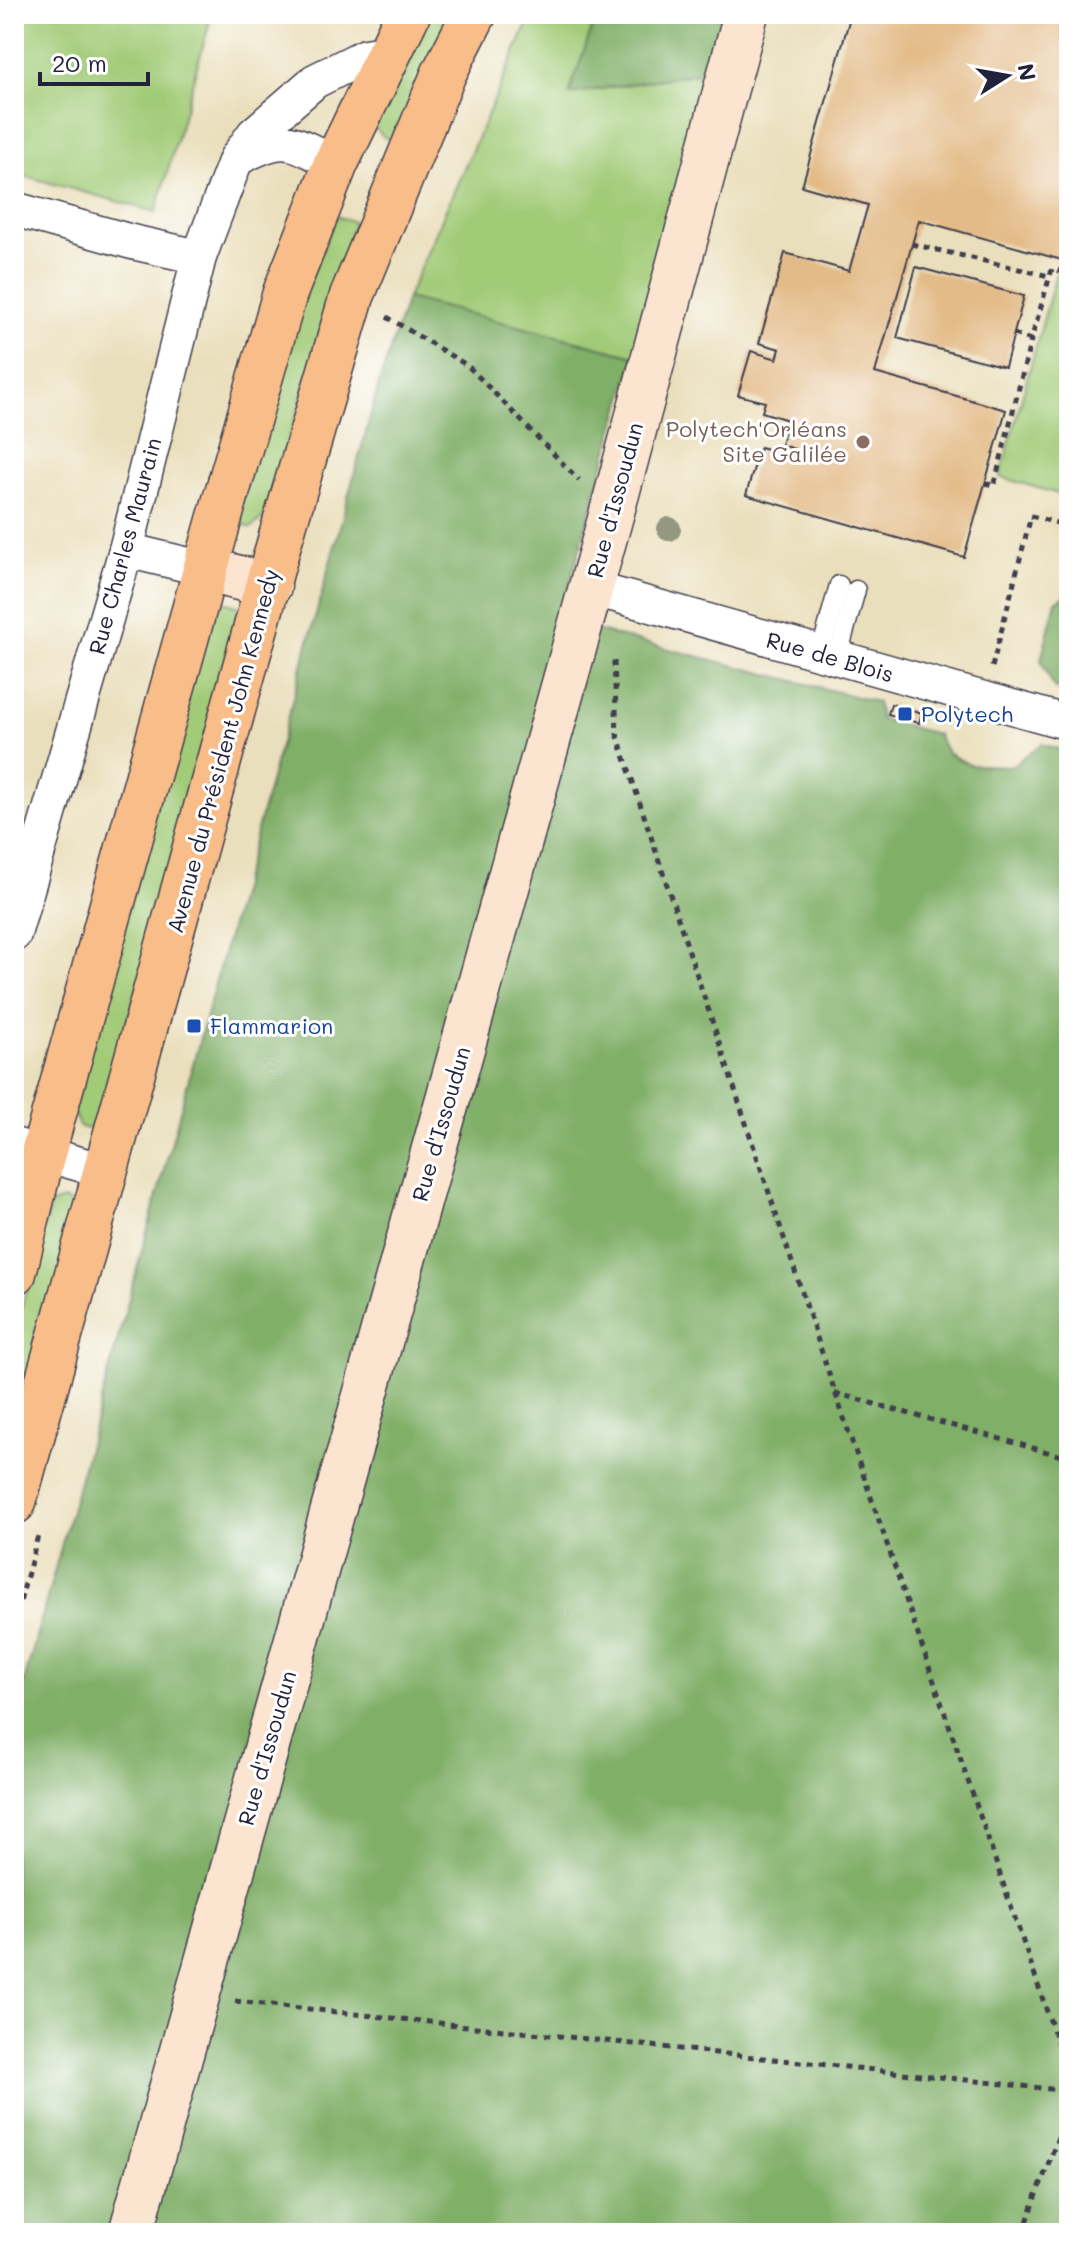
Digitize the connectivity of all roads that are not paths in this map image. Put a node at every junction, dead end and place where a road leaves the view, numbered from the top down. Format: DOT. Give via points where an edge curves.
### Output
graph roads {
  1 [pos="474,14"];
  2 [pos="746,14"];
  3 [pos="399,33"];
  4 [pos="236,159"];
  5 [pos="336,163"];
  6 [pos="14,209"];
  7 [pos="199,257"];
  8 [pos="126,550"];
  9 [pos="205,569"];
  10 [pos="269,586"];
  11 [pos="591,588"];
  12 [pos="848,588"];
  13 [pos="829,657"];
  14 [pos="1069,723"];
  15 [pos="14,934"];
  16 [pos="28,1149"];
  17 [pos="107,1172"];
  18 [pos="14,1273"];
  19 [pos="14,1502"];
  20 [pos="131,2233"];
  1 -- 10 [label="main road, Avenue du Président John Kennedy" via="444,73 352,296"];
  2 -- 11 [label="street, Rue d'Issoudun"];
  3 -- 4 [label="street, Rue Charles Maurain" via="315,81 254,134"];
  3 -- 5 [label="main road"];
  4 -- 5 [label="street" via="282,141"];
  4 -- 7 [label="street, Rue Charles Maurain"];
  5 -- 9 [label="main road" via="285,293"];
  6 -- 7 [label="street"];
  7 -- 8 [label="street, Rue Charles Maurain"];
  8 -- 9 [label="street"];
  8 -- 15 [label="street, Rue Charles Maurain"];
  9 -- 10 [label="street"];
  9 -- 16 [label="main road"];
  10 -- 17 [label="main road, Avenue du Président John Kennedy"];
  11 -- 13 [label="street, Rue de Blois"];
  11 -- 20 [label="street, Rue d'Issoudun"];
  12 -- 13 [label="lane"];
  13 -- 14 [label="street, Rue de Blois"];
  16 -- 17 [label="street"];
  16 -- 18 [label="main road"];
  17 -- 19 [label="main road, Avenue du Président John Kennedy"];
}
